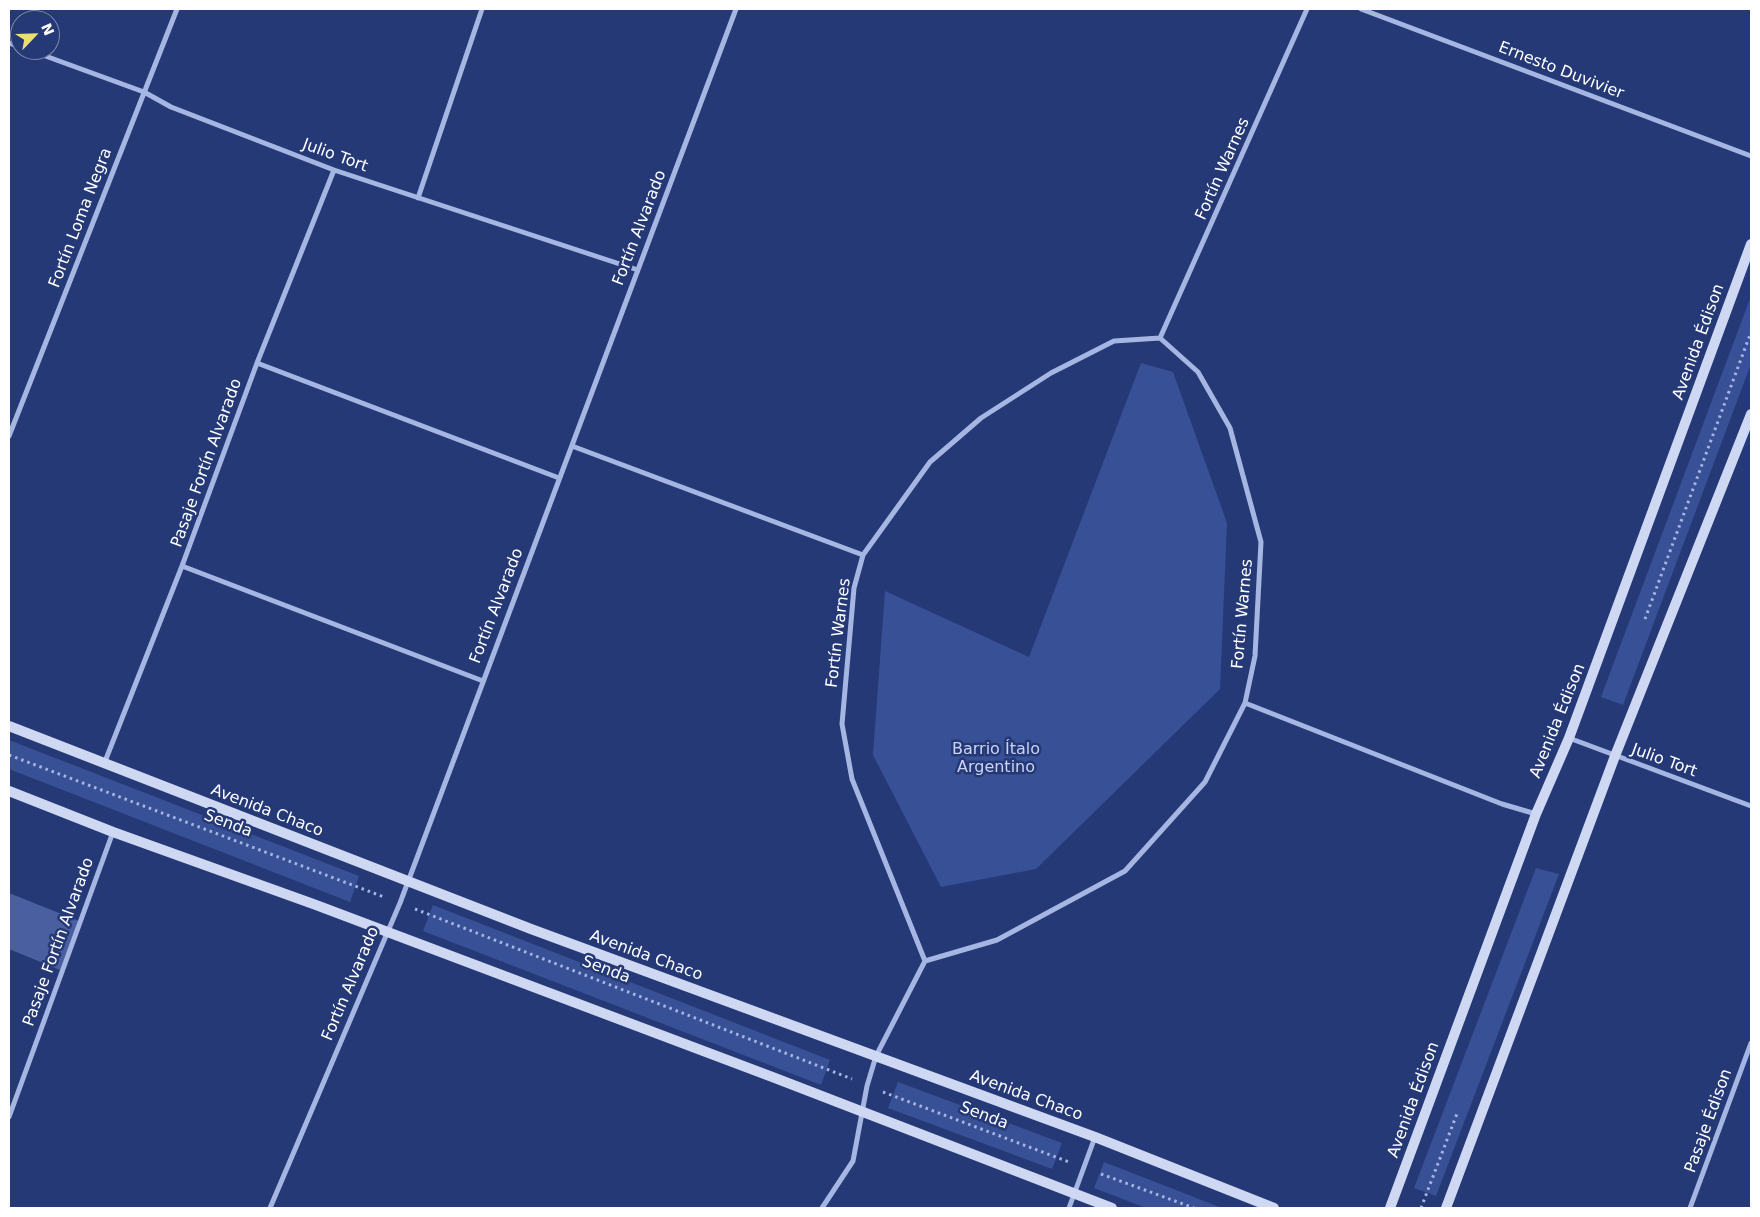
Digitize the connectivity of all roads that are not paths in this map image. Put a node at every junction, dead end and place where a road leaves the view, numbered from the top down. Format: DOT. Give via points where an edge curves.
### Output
graph roads {
  1 [pos="177,9"];
  2 [pos="482,9"];
  3 [pos="736,9"];
  4 [pos="1307,9"];
  5 [pos="1361,9"];
  6 [pos="56,60"];
  7 [pos="144,92"];
  8 [pos="1751,156"];
  9 [pos="334,170"];
  10 [pos="418,198"];
  11 [pos="1751,244"];
  12 [pos="638,270"];
  13 [pos="1160,338"];
  14 [pos="257,363"];
  15 [pos="1751,414"];
  16 [pos="9,436"];
  17 [pos="572,446"];
  18 [pos="559,478"];
  19 [pos="863,555"];
  20 [pos="182,566"];
  21 [pos="483,681"];
  22 [pos="1244,703"];
  23 [pos="9,726"];
  24 [pos="1569,738"];
  25 [pos="1615,756"];
  26 [pos="104,765"];
  27 [pos="9,791"];
  28 [pos="1751,806"];
  29 [pos="1536,814"];
  30 [pos="113,832"];
  31 [pos="408,882"];
  32 [pos="387,932"];
  33 [pos="925,961"];
  34 [pos="1751,1043"];
  35 [pos="876,1056"];
  36 [pos="864,1113"];
  37 [pos="9,1117"];
  38 [pos="1095,1137"];
  39 [pos="1075,1193"];
  40 [pos="270,1208"];
  41 [pos="822,1208"];
  42 [pos="1069,1208"];
  43 [pos="1112,1208"];
  44 [pos="1274,1208"];
  45 [pos="1390,1208"];
  46 [pos="1446,1208"];
  47 [pos="1690,1208"];
  1 -- 7 [label="street, Fortín Loma Negra"];
  2 -- 10 [label="street"];
  3 -- 12 [label="street, Fortín Alvarado"];
  4 -- 13 [label="street, Fortín Warnes"];
  5 -- 8 [label="street, Ernesto Duvivier"];
  6 -- 7 [label="street, Julio Tort"];
  7 -- 9 [label="street, Julio Tort" via="171,107"];
  7 -- 16 [label="street, Fortín Loma Negra"];
  9 -- 10 [label="street, Julio Tort"];
  9 -- 14 [label="street, Pasaje Fortín Alvarado"];
  10 -- 12 [label="street, Julio Tort"];
  11 -- 24 [label="main road, Avenida Édison"];
  12 -- 17 [label="street, Fortín Alvarado"];
  13 -- 19 [label="street, Fortín Warnes" via="1114,342 1051,373 981,418 930,462"];
  13 -- 22 [label="street, Fortín Warnes" via="1198,372 1230,428 1261,542 1255,656"];
  14 -- 18 [label="street"];
  14 -- 20 [label="street, Pasaje Fortín Alvarado"];
  15 -- 25 [label="main road"];
  17 -- 18 [label="street, Fortín Alvarado"];
  17 -- 19 [label="street"];
  18 -- 21 [label="street, Fortín Alvarado"];
  19 -- 33 [label="street, Fortín Warnes" via="854,588 842,724 852,779"];
  20 -- 21 [label="street"];
  20 -- 26 [label="street, Pasaje Fortín Alvarado"];
  21 -- 31 [label="street, Fortín Alvarado"];
  22 -- 29 [label="street" via="1492,800"];
  22 -- 33 [label="street, Fortín Warnes" via="1205,782 1125,871 997,940"];
  23 -- 26 [label="main road, Avenida Chaco"];
  24 -- 25 [label="street, Julio Tort"];
  24 -- 29 [label="main road, Avenida Édison"];
  25 -- 28 [label="street, Julio Tort"];
  25 -- 46 [label="main road"];
  26 -- 31 [label="main road, Avenida Chaco"];
  27 -- 30 [label="main road"];
  29 -- 45 [label="main road, Avenida Édison"];
  30 -- 32 [label="main road"];
  30 -- 37 [label="street, Pasaje Fortín Alvarado"];
  31 -- 32 [label="street, Fortín Alvarado"];
  31 -- 35 [label="main road, Avenida Chaco"];
  32 -- 36 [label="main road"];
  32 -- 40 [label="street, Fortín Alvarado"];
  33 -- 35 [label="street"];
  34 -- 47 [label="street, Pasaje Édison"];
  35 -- 36 [label="street" via="867,1086"];
  35 -- 38 [label="main road, Avenida Chaco"];
  36 -- 39 [label="main road"];
  36 -- 41 [label="street" via="853,1161"];
  38 -- 39 [label="street"];
  38 -- 44 [label="main road, Avenida Chaco"];
  39 -- 42 [label="street"];
  39 -- 43 [label="main road"];
}
